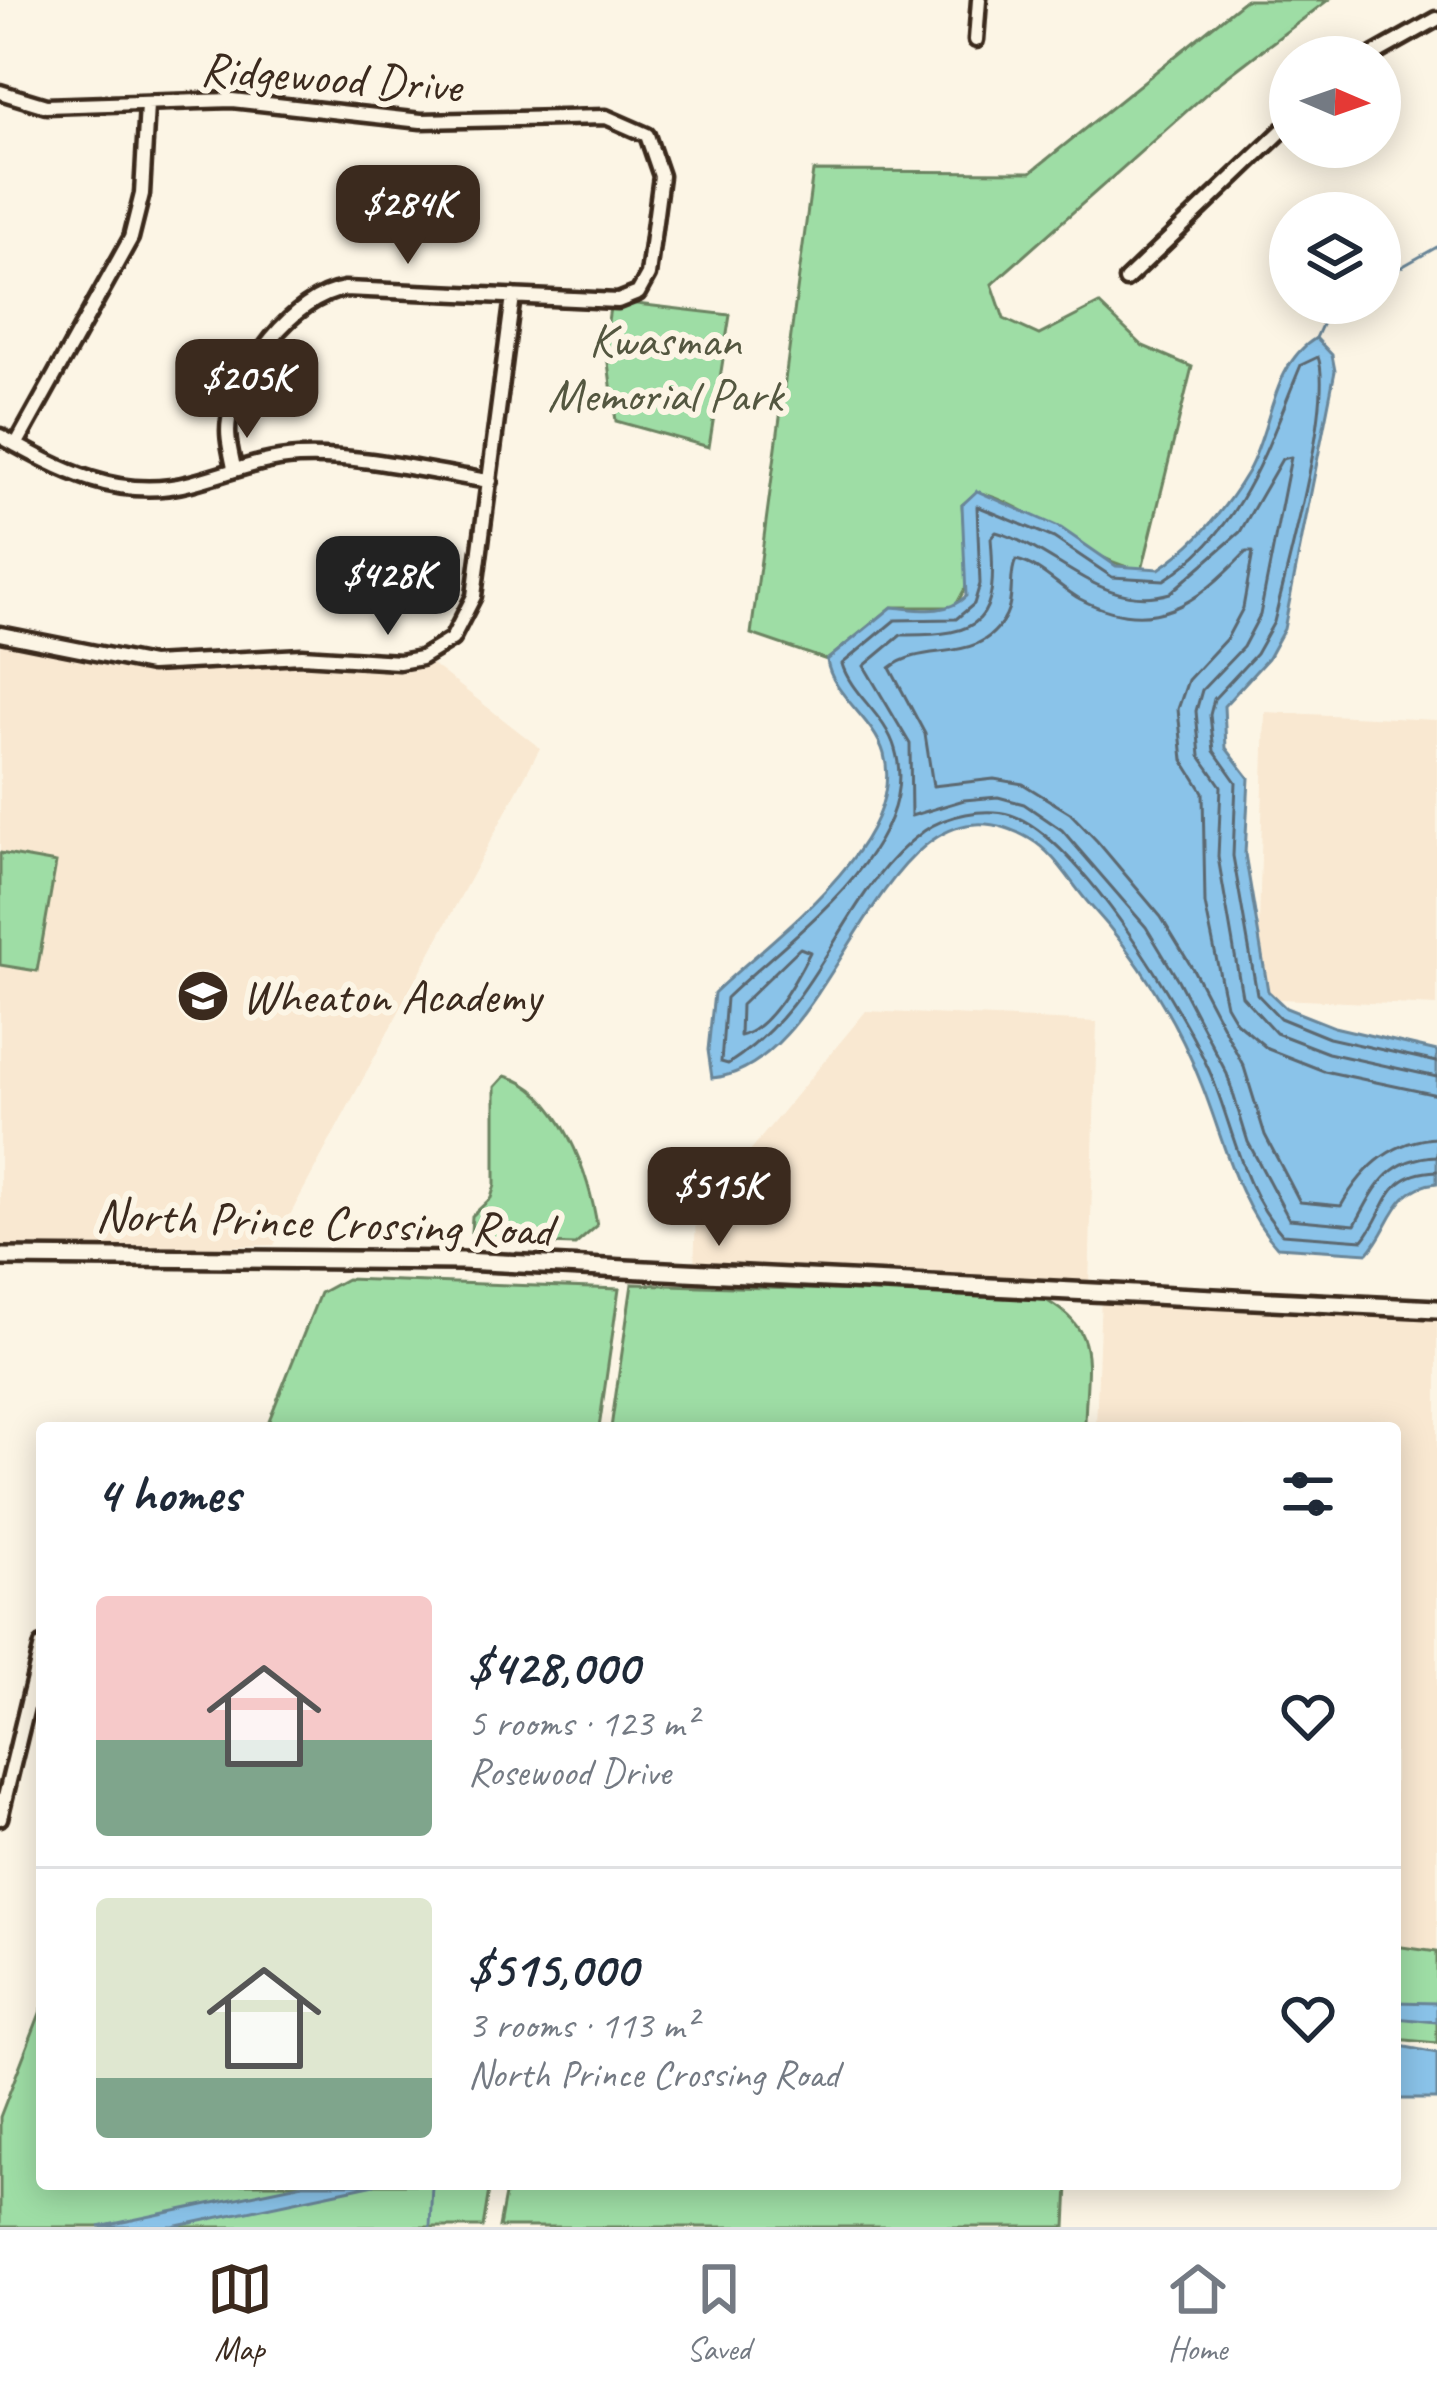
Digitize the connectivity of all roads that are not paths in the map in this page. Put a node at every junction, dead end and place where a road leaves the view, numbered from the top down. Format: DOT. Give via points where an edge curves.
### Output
graph roads {
  1 [pos="979,0"];
  2 [pos="1437,19"];
  3 [pos="1401,39"];
  4 [pos="976,40"];
  5 [pos="0,92"];
  6 [pos="147,105"];
  7 [pos="1269,143"];
  8 [pos="1126,280"];
  9 [pos="513,296"];
  10 [pos="0,436"];
  11 [pos="16,445"];
  12 [pos="234,468"];
  13 [pos="490,481"];
  14 [pos="0,634"];
  15 [pos="0,1257"];
  16 [pos="1437,1309"];
  17 [pos="36,1670"];
  18 [pos="0,1819"];
  1 -- 4 [label="street"];
  2 -- 3 [label="street"];
  5 -- 6 [label="street, Ridgewood Drive" via="46,106"];
  6 -- 9 [label="street, Ridgewood Drive" via="250,101 454,122 629,123 650,142 661,176 642,290 618,301"];
  6 -- 11 [label="street" via="131,238"];
  7 -- 8 [label="street"];
  9 -- 12 [label="street" via="345,289 294,308 232,412"];
  9 -- 13 [label="street"];
  10 -- 11 [label="street"];
  11 -- 12 [label="street" via="80,478 137,489 184,485"];
  12 -- 13 [label="street" via="322,458"];
  13 -- 14 [label="street" via="470,609 452,639 421,658 164,665"];
  15 -- 16 [label="street, North Prince Crossing Road" via="462,1261"];
  17 -- 18 [label="street"];
}
